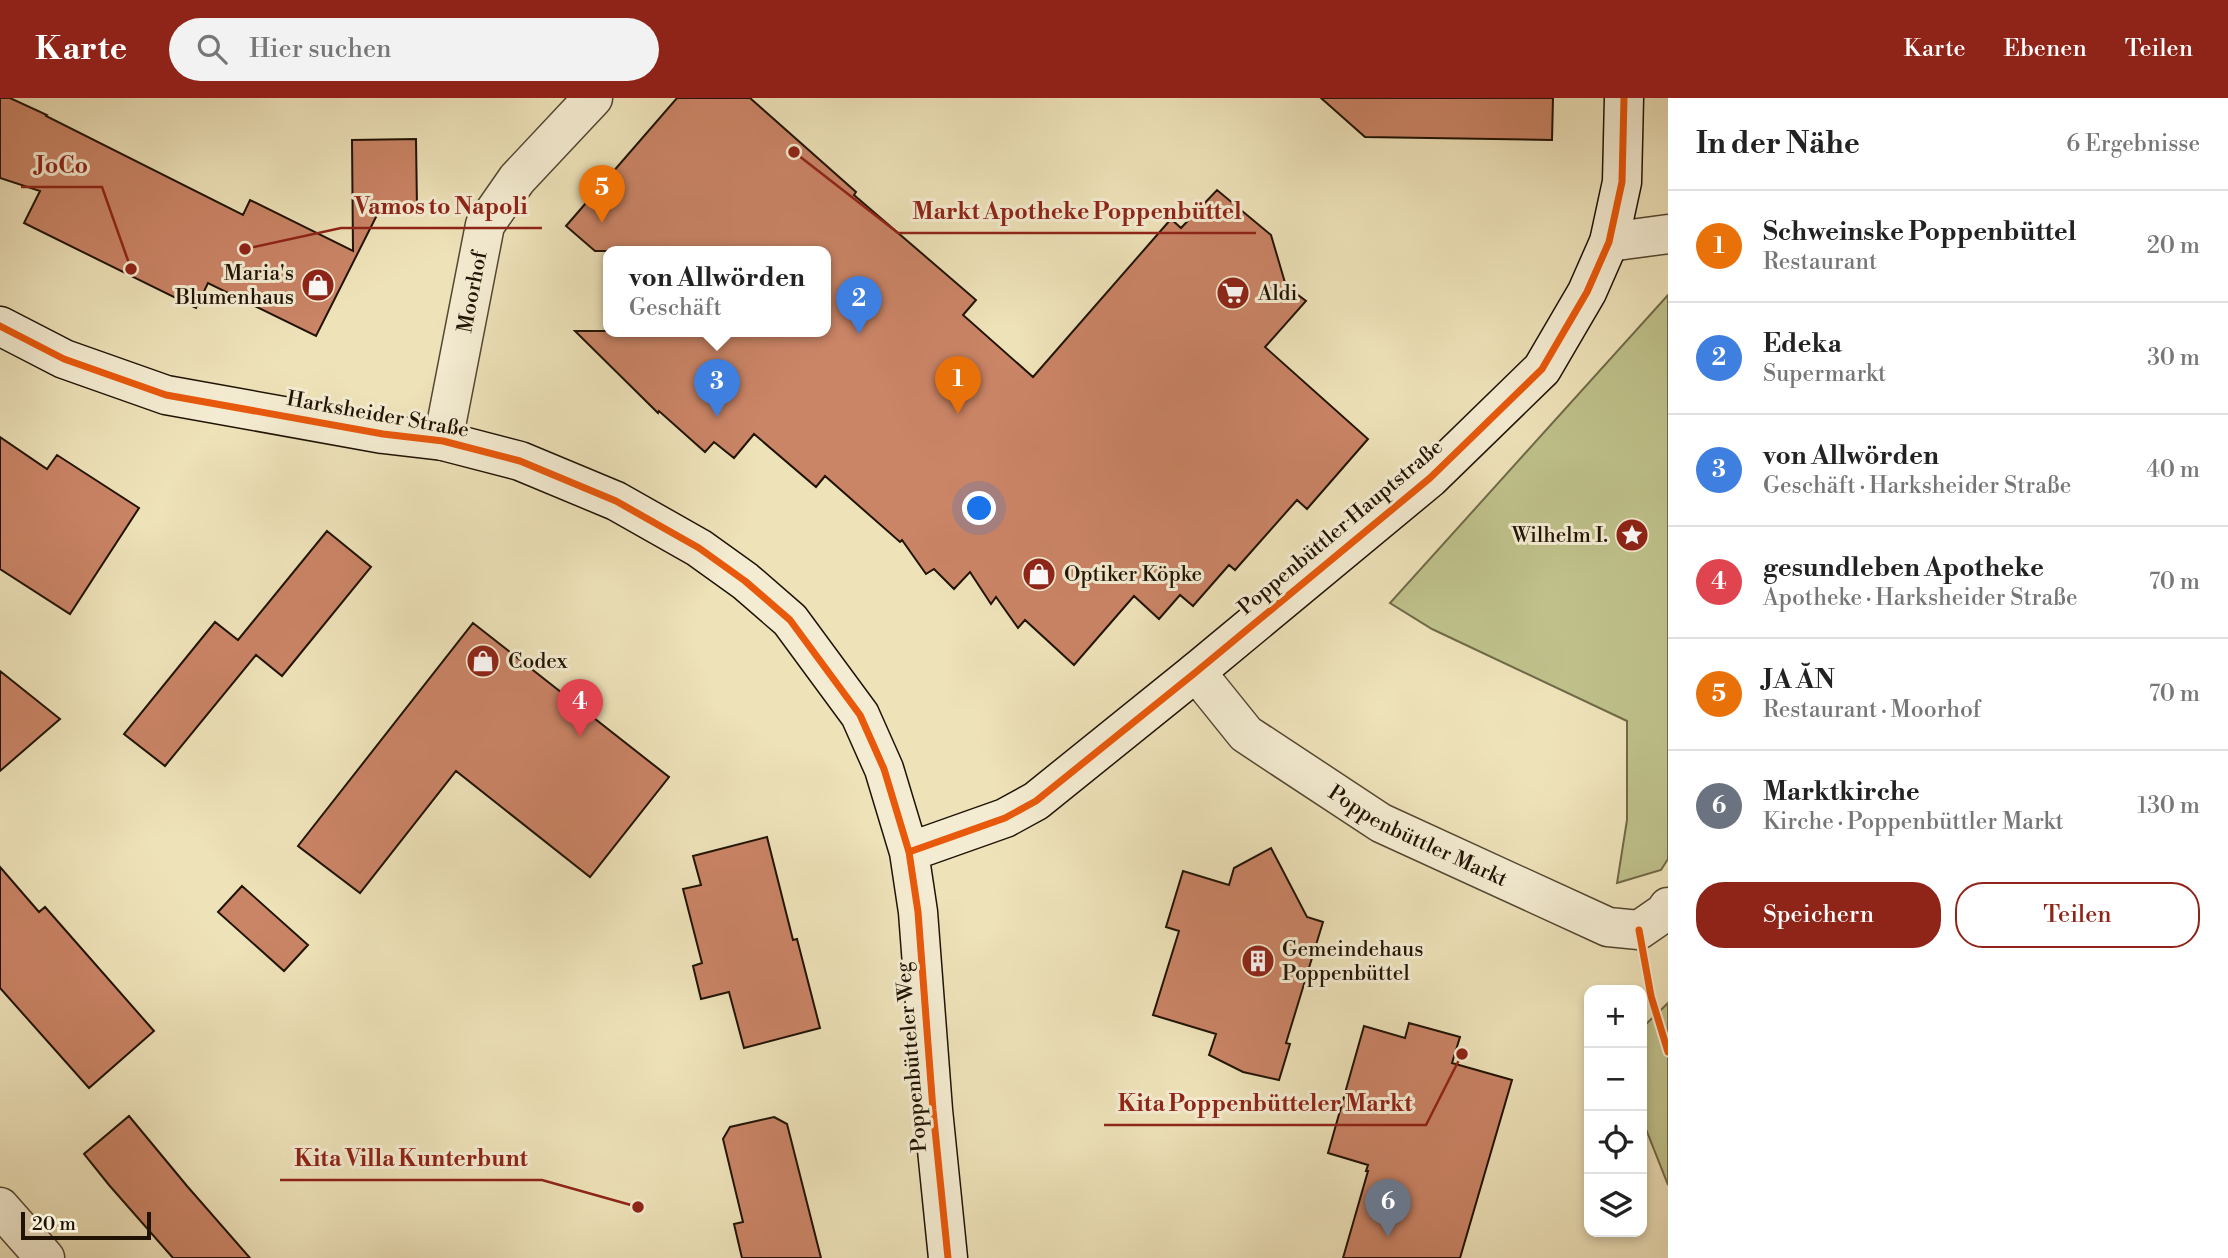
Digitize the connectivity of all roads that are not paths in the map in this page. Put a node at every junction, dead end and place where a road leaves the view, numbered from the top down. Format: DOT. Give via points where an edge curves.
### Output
graph roads {
  1 [pos="593,98"];
  2 [pos="1624,98"];
  3 [pos="1668,234"];
  4 [pos="1609,242"];
  5 [pos="0,326"];
  6 [pos="443,441"];
  7 [pos="1196,672"];
  8 [pos="909,852"];
  9 [pos="1668,907"];
  10 [pos="0,1207"];
  11 [pos="45,1258"];
  12 [pos="948,1258"];
  1 -- 6 [label="street, Moorhof" via="517,179 485,225"];
  2 -- 4 [label="street, Poppenbüttler Hauptstraße" via="1622,182"];
  3 -- 4 [label="street"];
  4 -- 7 [label="street, Poppenbüttler Hauptstraße" via="1587,292 1542,369 1430,478"];
  5 -- 6 [label="street, Harksheider Straße" via="64,359 166,395"];
  6 -- 8 [label="street, Harksheider Straße" via="520,461 616,501 699,548 763,596 790,620 860,715 884,769"];
  7 -- 8 [label="street, Poppenbüttler Hauptstraße" via="1036,801 1005,818"];
  7 -- 9 [label="street, Poppenbüttler Markt" via="1246,734 1381,823 1608,927 1639,930"];
  8 -- 12 [label="street, Poppenbütteler Weg"];
  10 -- 11 [label="street"];
}
